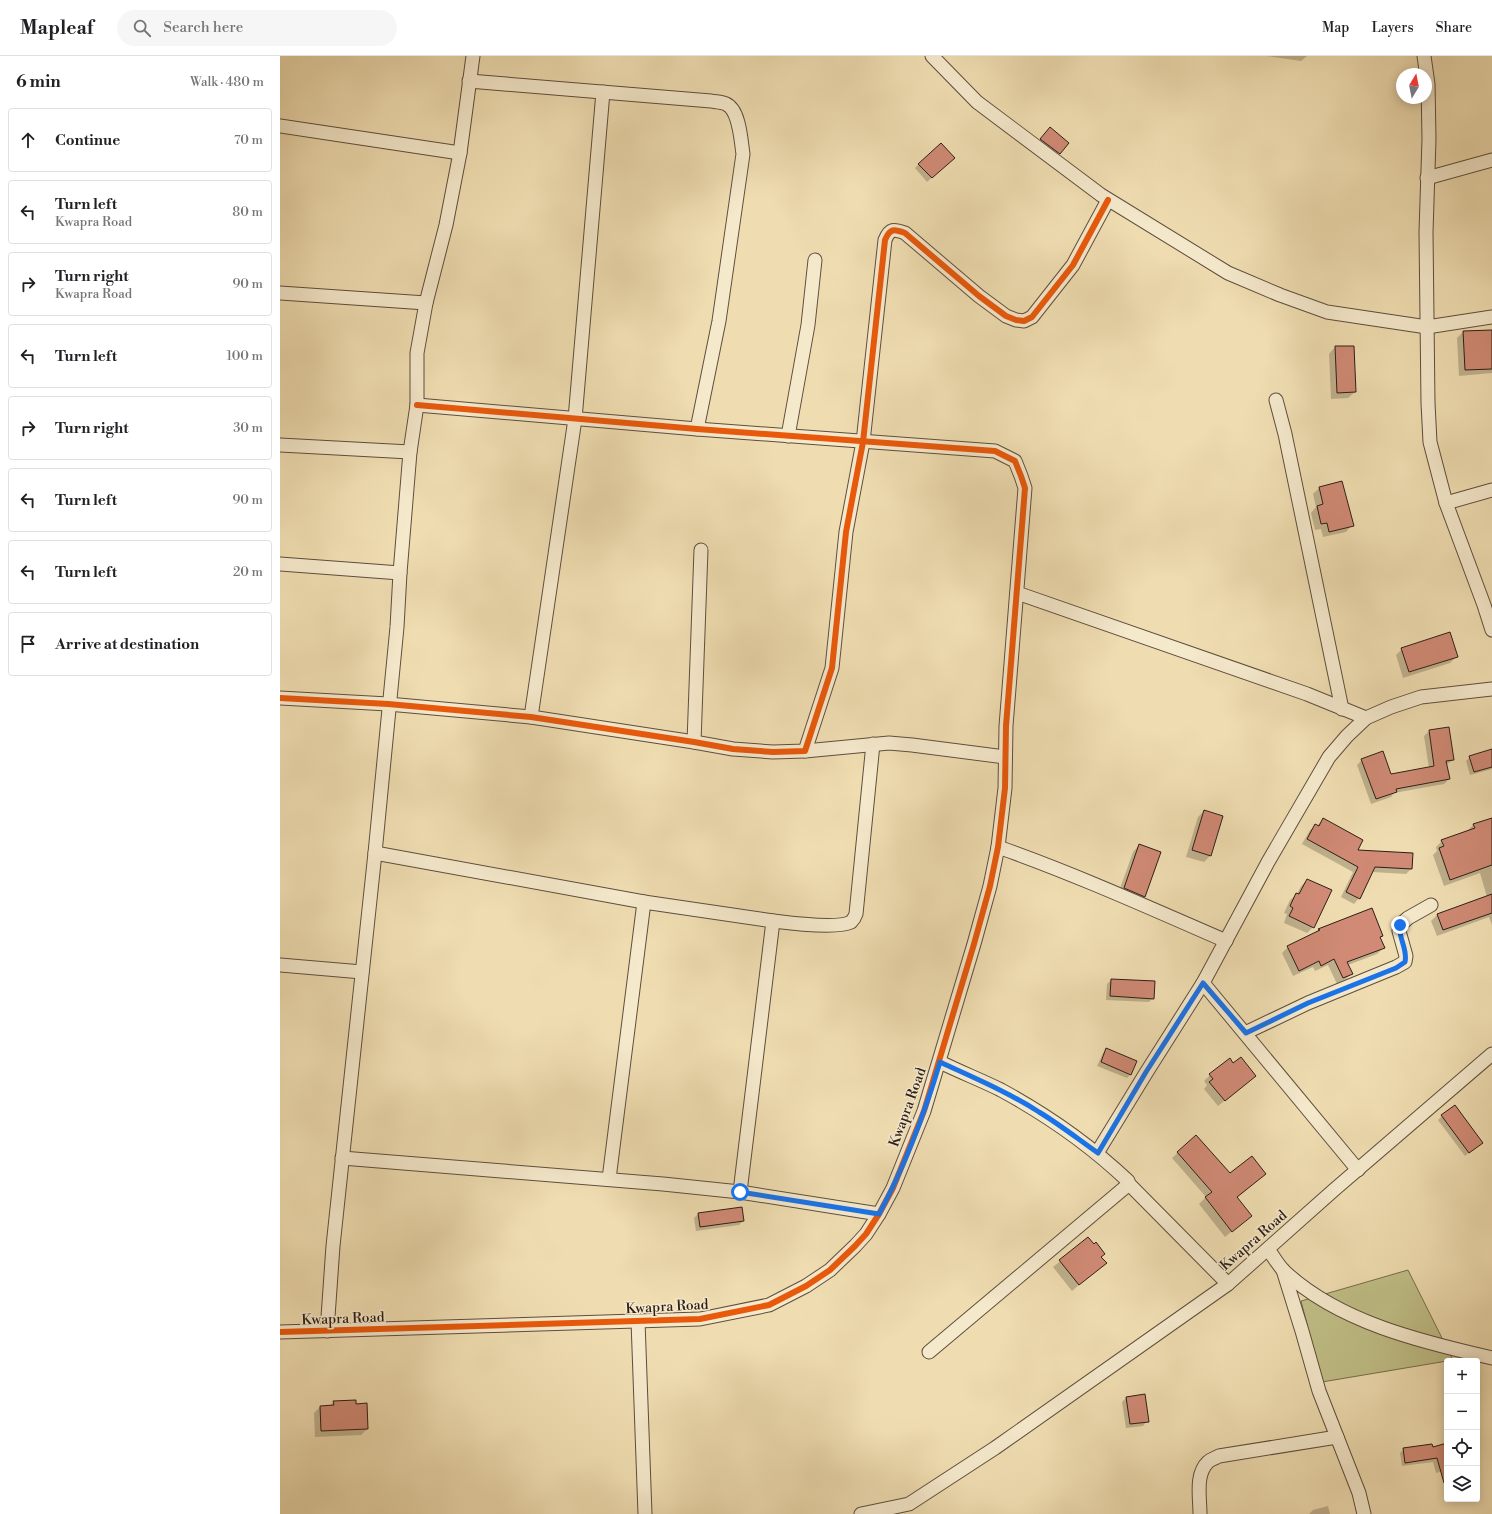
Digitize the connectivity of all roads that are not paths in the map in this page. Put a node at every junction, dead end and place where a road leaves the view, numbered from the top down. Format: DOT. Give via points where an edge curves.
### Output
graph roads {
  1 [pos="473,56"];
  2 [pos="932,56"];
  3 [pos="1424,56"];
  4 [pos="469,81"];
  5 [pos="602,92"];
  6 [pos="280,126"];
  7 [pos="460,153"];
  8 [pos="1492,160"];
  9 [pos="1427,178"];
  10 [pos="1108,200"];
  11 [pos="815,260"];
  12 [pos="280,293"];
  13 [pos="426,303"];
  14 [pos="1492,317"];
  15 [pos="1427,327"];
  16 [pos="1276,400"];
  17 [pos="417,405"];
  18 [pos="574,419"];
  19 [pos="697,429"];
  20 [pos="788,436"];
  21 [pos="863,442"];
  22 [pos="280,445"];
  23 [pos="410,452"];
  24 [pos="1492,490"];
  25 [pos="1446,503"];
  26 [pos="701,550"];
  27 [pos="280,564"];
  28 [pos="400,572"];
  29 [pos="1017,593"];
  30 [pos="1492,630"];
  31 [pos="1492,690"];
  32 [pos="280,698"];
  33 [pos="388,704"];
  34 [pos="1342,708"];
  35 [pos="531,717"];
  36 [pos="1366,718"];
  37 [pos="694,742"];
  38 [pos="872,744"];
  39 [pos="805,751"];
  40 [pos="1005,757"];
  41 [pos="998,847"];
  42 [pos="375,853"];
  43 [pos="644,902"];
  44 [pos="1431,905"];
  45 [pos="773,921"];
  46 [pos="1226,941"];
  47 [pos="280,965"];
  48 [pos="362,972"];
  49 [pos="1203,983"];
  50 [pos="1246,1033"];
  51 [pos="1492,1054"];
  52 [pos="940,1062"];
  53 [pos="1098,1153"];
  54 [pos="342,1158"];
  55 [pos="1358,1170"];
  56 [pos="609,1179"];
  57 [pos="1130,1184"];
  58 [pos="740,1192"];
  59 [pos="879,1214"];
  60 [pos="1268,1249"];
  61 [pos="1283,1270"];
  62 [pos="1228,1284"];
  63 [pos="638,1321"];
  64 [pos="327,1331"];
  65 [pos="280,1332"];
  66 [pos="928,1352"];
  67 [pos="1492,1358"];
  68 [pos="1338,1437"];
  69 [pos="910,1509"];
  70 [pos="645,1514"];
  71 [pos="861,1514"];
  72 [pos="1200,1514"];
  73 [pos="1364,1514"];
  1 -- 4 [label="street"];
  2 -- 10 [label="street" via="976,102"];
  3 -- 9 [label="street" via="1428,84"];
  4 -- 5 [label="street"];
  4 -- 7 [label="street"];
  5 -- 18 [label="street"];
  5 -- 19 [label="street" via="711,101 728,104 735,114 743,154 719,321"];
  6 -- 7 [label="street"];
  7 -- 13 [label="street" via="446,225"];
  8 -- 9 [label="street"];
  9 -- 15 [label="street"];
  10 -- 15 [label="street" via="1228,273 1280,295 1327,312"];
  10 -- 21 [label="street" via="1074,265 1032,317 1024,321 1006,316 905,233 891,230 884,240"];
  11 -- 20 [label="street" via="808,325"];
  12 -- 13 [label="street"];
  13 -- 17 [label="street" via="418,353"];
  14 -- 15 [label="street"];
  15 -- 25 [label="street" via="1430,442"];
  16 -- 34 [label="street"];
  17 -- 18 [label="street"];
  17 -- 23 [label="street"];
  18 -- 19 [label="street"];
  18 -- 35 [label="street"];
  19 -- 20 [label="street"];
  20 -- 21 [label="street"];
  21 -- 29 [label="street" via="996,451 1015,462 1024,488"];
  21 -- 39 [label="street" via="846,532 832,668"];
  22 -- 23 [label="street"];
  23 -- 28 [label="street"];
  24 -- 25 [label="street"];
  25 -- 30 [label="street"];
  26 -- 37 [label="street"];
  27 -- 28 [label="street"];
  28 -- 33 [label="street"];
  29 -- 34 [label="street"];
  29 -- 40 [label="street"];
  31 -- 36 [label="street" via="1421,697"];
  32 -- 33 [label="street"];
  33 -- 35 [label="street"];
  33 -- 42 [label="street"];
  34 -- 36 [label="street"];
  35 -- 37 [label="street"];
  36 -- 46 [label="street" via="1329,757"];
  37 -- 39 [label="street" via="733,749"];
  38 -- 39 [label="street"];
  38 -- 40 [label="street" via="912,745"];
  38 -- 45 [label="street" via="856,914 852,921 843,924 816,925"];
  40 -- 41 [label="street" via="1005,788"];
  41 -- 46 [label="street" via="1122,895"];
  41 -- 52 [label="street" via="981,918"];
  42 -- 43 [label="street"];
  42 -- 48 [label="street"];
  43 -- 45 [label="street"];
  43 -- 56 [label="street"];
  44 -- 50 [label="street" via="1400,925 1405,962 1396,968 1308,1003"];
  45 -- 58 [label="street"];
  46 -- 49 [label="street"];
  47 -- 48 [label="street"];
  48 -- 54 [label="street"];
  49 -- 50 [label="street"];
  49 -- 53 [label="street"];
  50 -- 55 [label="street"];
  51 -- 55 [label="street, Kwapra Road"];
  52 -- 53 [label="street, Kwapra Road" via="1035,1109"];
  52 -- 59 [label="street, Kwapra Road" via="913,1140"];
  53 -- 57 [label="street, Kwapra Road"];
  54 -- 56 [label="street"];
  54 -- 64 [label="street" via="332,1246"];
  55 -- 60 [label="street, Kwapra Road"];
  56 -- 58 [label="street"];
  57 -- 62 [label="street, Kwapra Road"];
  57 -- 66 [label="street"];
  58 -- 59 [label="street"];
  59 -- 63 [label="street, Kwapra Road" via="866,1234 830,1270 769,1305 700,1319"];
  60 -- 61 [label="street"];
  60 -- 62 [label="street, Kwapra Road"];
  61 -- 67 [label="street" via="1303,1287 1349,1314 1428,1343"];
  61 -- 68 [label="street" via="1319,1391"];
  62 -- 69 [label="street"];
  63 -- 64 [label="street, Kwapra Road"];
  63 -- 70 [label="street"];
  64 -- 65 [label="street, Kwapra Road"];
  68 -- 72 [label="street" via="1220,1456 1208,1462 1202,1470 1200,1481"];
  68 -- 73 [label="street"];
  69 -- 71 [label="street"];
}
